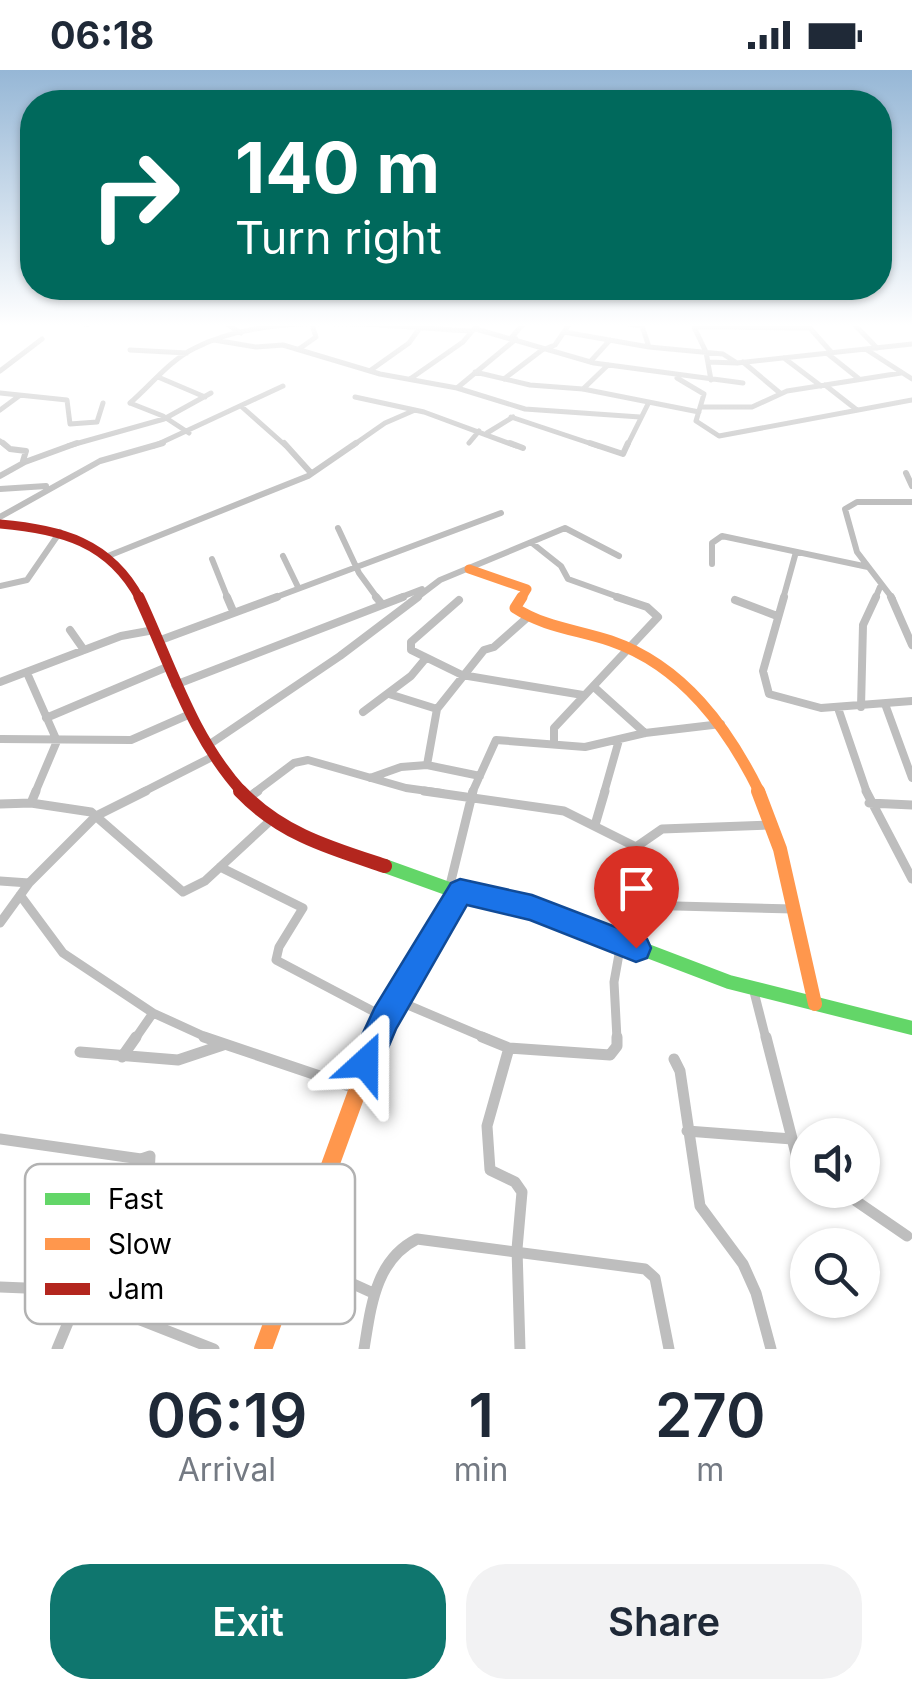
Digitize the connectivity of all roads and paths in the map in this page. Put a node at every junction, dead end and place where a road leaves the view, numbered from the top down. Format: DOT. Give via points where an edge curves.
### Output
graph roads {
  1 [pos="152,383"];
  2 [pos="174,383"];
  3 [pos="429,383"];
  4 [pos="463,383"];
  5 [pos="525,383"];
  6 [pos="589,383"];
  7 [pos="685,383"];
  8 [pos="741,383"];
  9 [pos="744,383"];
  10 [pos="766,383"];
  11 [pos="818,383"];
  12 [pos="837,383"];
  13 [pos="538,385"];
  14 [pos="283,386"];
  15 [pos="823,386"];
  16 [pos="457,388"];
  17 [pos="583,388"];
  18 [pos="0,393"];
  19 [pos="780,393"];
  20 [pos="19,396"];
  21 [pos="354,396"];
  22 [pos="705,398"];
  23 [pos="912,400"];
  24 [pos="649,402"];
  25 [pos="103,403"];
  26 [pos="716,405"];
  27 [pos="242,408"];
  28 [pos="752,408"];
  29 [pos="525,409"];
  30 [pos="536,409"];
  31 [pos="701,409"];
  32 [pos="0,410"];
  33 [pos="415,410"];
  34 [pos="858,410"];
  35 [pos="564,412"];
  36 [pos="163,416"];
  37 [pos="512,417"];
  38 [pos="640,417"];
  39 [pos="97,422"];
  40 [pos="762,428"];
  41 [pos="555,431"];
  42 [pos="483,432"];
  43 [pos="189,433"];
  44 [pos="102,435"];
  45 [pos="0,441"];
  46 [pos="469,443"];
  47 [pos="523,448"];
  48 [pos="24,461"];
  49 [pos="0,465"];
  50 [pos="12,467"];
  51 [pos="311,473"];
  52 [pos="906,474"];
  53 [pos="0,476"];
  54 [pos="51,486"];
  55 [pos="912,486"];
  56 [pos="0,489"];
  57 [pos="912,502"];
  58 [pos="501,514"];
  59 [pos="0,520"];
  60 [pos="338,528"];
  61 [pos="60,532"];
  62 [pos="532,543"];
  63 [pos="796,552"];
  64 [pos="108,556"];
  65 [pos="283,556"];
  66 [pos="620,556"];
  67 [pos="212,560"];
  68 [pos="712,564"];
  69 [pos="356,566"];
  70 [pos="868,567"];
  71 [pos="468,569"];
  72 [pos="0,586"];
  73 [pos="298,588"];
  74 [pos="428,588"];
  75 [pos="880,588"];
  76 [pos="459,600"];
  77 [pos="734,600"];
  78 [pos="381,602"];
  79 [pos="233,611"];
  80 [pos="529,616"];
  81 [pos="777,616"];
  82 [pos="70,630"];
  83 [pos="156,635"];
  84 [pos="912,645"];
  85 [pos="630,649"];
  86 [pos="84,650"];
  87 [pos="426,658"];
  88 [pos="167,667"];
  89 [pos="0,669"];
  90 [pos="26,672"];
  91 [pos="462,675"];
  92 [pos="2,682"];
  93 [pos="175,685"];
  94 [pos="594,688"];
  95 [pos="389,694"];
  96 [pos="583,695"];
  97 [pos="912,701"];
  98 [pos="885,704"];
  99 [pos="838,708"];
  100 [pos="861,708"];
  101 [pos="436,709"];
  102 [pos="363,712"];
  103 [pos="188,715"];
  104 [pos="46,718"];
  105 [pos="721,724"];
  106 [pos="645,733"];
  107 [pos="0,739"];
  108 [pos="619,740"];
  109 [pos="56,741"];
  110 [pos="554,744"];
  111 [pos="211,751"];
  112 [pos="428,765"];
  113 [pos="480,776"];
  114 [pos="370,778"];
  115 [pos="912,778"];
  116 [pos="470,795"];
  117 [pos="248,798"];
  118 [pos="31,803"];
  119 [pos="869,803"];
  120 [pos="0,804"];
  121 [pos="912,805"];
  122 [pos="96,816"];
  123 [pos="271,820"];
  124 [pos="770,825"];
  125 [pos="596,826"];
  126 [pos="636,847"];
  127 [pos="220,867"];
  128 [pos="912,879"];
  129 [pos="0,881"];
  130 [pos="29,883"];
  131 [pos="455,890"];
  132 [pos="20,895"];
  133 [pos="638,905"];
  134 [pos="795,910"];
  135 [pos="0,924"];
  136 [pos="621,942"];
  137 [pos="636,948"];
  138 [pos="752,988"];
  139 [pos="396,1000"];
  140 [pos="815,1004"];
  141 [pos="153,1013"];
  142 [pos="386,1018"];
  143 [pos="912,1028"];
  144 [pos="222,1045"];
  145 [pos="509,1048"];
  146 [pos="80,1052"];
  147 [pos="122,1057"];
  148 [pos="674,1059"];
  149 [pos="355,1088"];
  150 [pos="687,1131"];
  151 [pos="790,1131"];
  152 [pos="0,1138"];
  153 [pos="790,1139"];
  154 [pos="150,1164"];
  155 [pos="329,1164"];
  156 [pos="866,1208"];
  157 [pos="906,1236"];
  158 [pos="517,1249"];
  159 [pos="355,1286"];
  160 [pos="0,1287"];
  161 [pos="25,1288"];
  162 [pos="373,1294"];
  163 [pos="67,1324"];
  164 [pos="150,1324"];
  165 [pos="272,1324"];
  166 [pos="56,1349"];
  167 [pos="214,1349"];
  168 [pos="263,1349"];
  169 [pos="364,1349"];
  170 [pos="520,1349"];
  171 [pos="669,1349"];
  172 [pos="771,1349"];
  1 -- 36 [label="street" via="130,403"];
  2 -- 36 [label="street" via="208,395"];
  3 -- 16 [label="street"];
  4 -- 16 [label="street"];
  5 -- 13 [label="street"];
  6 -- 17 [label="street"];
  7 -- 22 [label="street"];
  8 -- 9 [label="street"];
  10 -- 19 [label="street"];
  11 -- 15 [label="street"];
  12 -- 15 [label="street"];
  13 -- 17 [label="street"];
  13 -- 30 [label="street"];
  14 -- 27 [label="street"];
  15 -- 19 [label="street"];
  15 -- 34 [label="street"];
  16 -- 29 [label="street"];
  17 -- 24 [label="street"];
  18 -- 20 [label="street"];
  19 -- 28 [label="street"];
  20 -- 32 [label="street"];
  20 -- 39 [label="street" via="67,400 70,424"];
  21 -- 33 [label="street"];
  22 -- 26 [label="street"];
  22 -- 31 [label="street"];
  23 -- 34 [label="street"];
  24 -- 31 [label="street"];
  24 -- 38 [label="street"];
  25 -- 39 [label="street"];
  26 -- 28 [label="street"];
  26 -- 31 [label="street"];
  27 -- 43 [label="street"];
  27 -- 51 [label="street"];
  28 -- 40 [label="street"];
  29 -- 30 [label="street"];
  29 -- 37 [label="street"];
  30 -- 35 [label="street"];
  31 -- 40 [label="street" via="696,421 719,436"];
  33 -- 42 [label="street"];
  33 -- 51 [label="street" via="385,422"];
  34 -- 40 [label="street"];
  35 -- 38 [label="street"];
  35 -- 41 [label="street"];
  36 -- 43 [label="street"];
  36 -- 44 [label="street"];
  37 -- 41 [label="street"];
  37 -- 42 [label="street"];
  38 -- 41 [label="street" via="623,454"];
  39 -- 44 [label="street"];
  42 -- 46 [label="street"];
  42 -- 47 [label="street"];
  43 -- 54 [label="street" via="100,461"];
  44 -- 48 [label="street"];
  45 -- 48 [label="street" via="26,452"];
  48 -- 50 [label="street"];
  49 -- 50 [label="street"];
  50 -- 53 [label="street"];
  51 -- 64 [label="street"];
  52 -- 55 [label="street"];
  54 -- 56 [label="street"];
  54 -- 59 [label="street"];
  57 -- 70 [label="street" via="858,502 845,509 854,547"];
  58 -- 69 [label="street"];
  59 -- 61 [label="street"];
  60 -- 69 [label="street"];
  61 -- 64 [label="street"];
  61 -- 72 [label="street" via="28,580"];
  62 -- 66 [label="street" via="566,528"];
  62 -- 71 [label="street"];
  62 -- 85 [label="street" via="568,579 653,610 658,617"];
  63 -- 68 [label="street" via="722,536 712,543"];
  63 -- 70 [label="street"];
  63 -- 81 [label="street"];
  64 -- 83 [label="street" via="148,608"];
  65 -- 73 [label="street"];
  67 -- 79 [label="street"];
  69 -- 73 [label="street"];
  69 -- 78 [label="street"];
  70 -- 75 [label="street"];
  71 -- 74 [label="street"];
  71 -- 80 [label="street" via="528,588 515,608"];
  73 -- 79 [label="street"];
  74 -- 78 [label="street"];
  74 -- 111 [label="street"];
  75 -- 84 [label="street" via="898,606"];
  75 -- 100 [label="street" via="862,625"];
  76 -- 87 [label="street" via="411,642 411,650"];
  77 -- 81 [label="street"];
  78 -- 93 [label="street"];
  79 -- 83 [label="street"];
  80 -- 85 [label="street"];
  80 -- 91 [label="street"];
  81 -- 99 [label="street" via="764,672 769,694 812,708"];
  82 -- 86 [label="street"];
  83 -- 86 [label="street"];
  83 -- 88 [label="street"];
  85 -- 94 [label="street"];
  85 -- 105 [label="street"];
  86 -- 90 [label="street"];
  87 -- 91 [label="street"];
  87 -- 95 [label="street"];
  88 -- 93 [label="street"];
  88 -- 104 [label="street"];
  89 -- 92 [label="street"];
  90 -- 92 [label="street"];
  90 -- 104 [label="street"];
  91 -- 96 [label="street"];
  91 -- 101 [label="street"];
  93 -- 103 [label="street"];
  94 -- 96 [label="street"];
  94 -- 106 [label="street"];
  95 -- 101 [label="street"];
  95 -- 102 [label="street"];
  96 -- 110 [label="street" via="554,728"];
  97 -- 98 [label="street"];
  98 -- 100 [label="street"];
  98 -- 115 [label="street"];
  99 -- 100 [label="street"];
  99 -- 119 [label="street"];
  101 -- 112 [label="street"];
  103 -- 109 [label="street" via="130,740"];
  103 -- 111 [label="street"];
  104 -- 109 [label="street"];
  105 -- 106 [label="street"];
  105 -- 124 [label="street" via="748,765"];
  106 -- 108 [label="street"];
  107 -- 109 [label="street"];
  108 -- 110 [label="street"];
  108 -- 125 [label="street"];
  109 -- 118 [label="street"];
  110 -- 113 [label="street" via="498,740"];
  111 -- 117 [label="street"];
  111 -- 122 [label="street"];
  112 -- 113 [label="street"];
  112 -- 114 [label="street"];
  113 -- 116 [label="street"];
  114 -- 116 [label="street"];
  114 -- 117 [label="street" via="302,760"];
  116 -- 125 [label="street" via="564,811"];
  116 -- 131 [label="street"];
  117 -- 123 [label="street"];
  118 -- 120 [label="street"];
  118 -- 122 [label="street" via="72,806"];
  119 -- 121 [label="street"];
  119 -- 128 [label="street"];
  122 -- 127 [label="street" via="184,892"];
  122 -- 130 [label="street"];
  123 -- 127 [label="street"];
  123 -- 131 [label="street" via="316,846"];
  124 -- 126 [label="street" via="662,829"];
  124 -- 134 [label="street"];
  125 -- 126 [label="street"];
  126 -- 133 [label="street"];
  127 -- 142 [label="street" via="303,908 276,960"];
  129 -- 130 [label="street"];
  130 -- 132 [label="street"];
  131 -- 136 [label="street" via="532,908"];
  131 -- 139 [label="street"];
  132 -- 135 [label="street"];
  132 -- 141 [label="street" via="63,953"];
  133 -- 134 [label="street"];
  133 -- 137 [label="street"];
  134 -- 140 [label="street"];
  136 -- 137 [label="street"];
  136 -- 145 [label="street" via="615,1052"];
  137 -- 138 [label="street"];
  138 -- 140 [label="street"];
  138 -- 151 [label="street"];
  139 -- 142 [label="street"];
  139 -- 145 [label="street"];
  140 -- 143 [label="street"];
  141 -- 144 [label="street"];
  141 -- 147 [label="street"];
  142 -- 149 [label="street"];
  144 -- 147 [label="street" via="178,1060"];
  144 -- 149 [label="street"];
  145 -- 158 [label="street" via="486,1135 486,1160 522,1192"];
  146 -- 147 [label="street"];
  148 -- 150 [label="street"];
  149 -- 155 [label="street"];
  150 -- 153 [label="street"];
  150 -- 172 [label="street" via="700,1206 743,1264"];
  152 -- 154 [label="street" via="150,1156"];
  156 -- 157 [label="street"];
  158 -- 162 [label="street" via="404,1243"];
  158 -- 170 [label="street"];
  158 -- 171 [label="street" via="645,1269 655,1278"];
  159 -- 162 [label="street"];
  160 -- 161 [label="street"];
  162 -- 169 [label="street"];
  163 -- 166 [label="street"];
  164 -- 167 [label="street"];
  165 -- 168 [label="street"];
}
